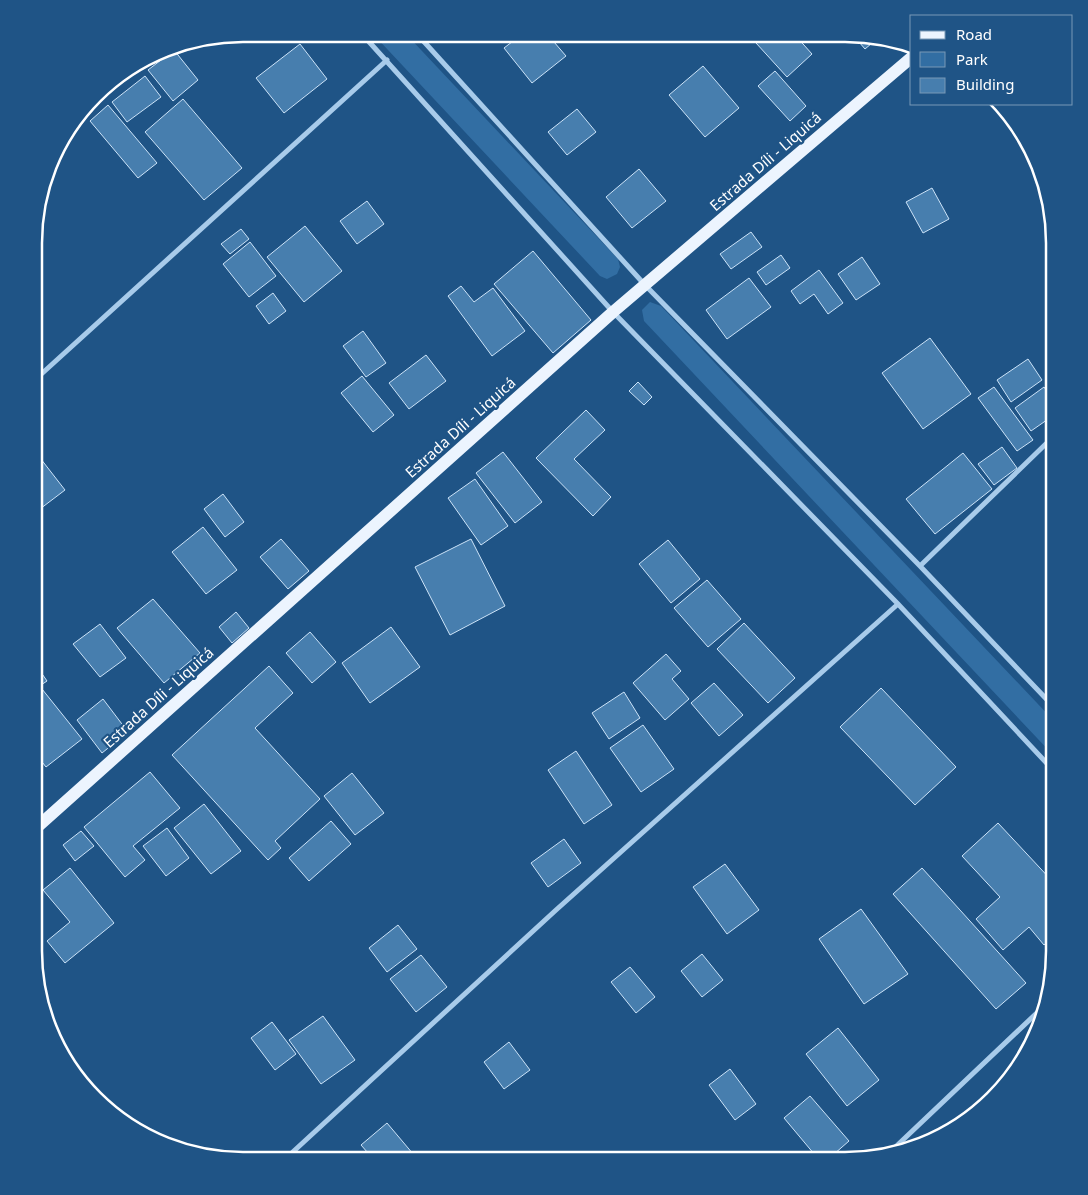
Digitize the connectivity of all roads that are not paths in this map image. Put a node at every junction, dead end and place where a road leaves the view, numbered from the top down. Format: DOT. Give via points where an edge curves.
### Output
graph roads {
  1 [pos="370,42"];
  2 [pos="425,42"];
  3 [pos="910,59"];
  4 [pos="387,60"];
  5 [pos="645,285"];
  6 [pos="613,312"];
  7 [pos="42,373"];
  8 [pos="1046,444"];
  9 [pos="920,566"];
  10 [pos="898,604"];
  11 [pos="1046,699"];
  12 [pos="1046,762"];
  13 [pos="42,822"];
  14 [pos="1036,1014"];
  15 [pos="896,1146"];
  16 [pos="293,1152"];
  1 -- 4 [label="street"];
  2 -- 5 [label="street"];
  3 -- 5 [label="main road, Estrada Díli - Liquicá"];
  4 -- 6 [label="street"];
  4 -- 7 [label="street"];
  5 -- 6 [label="main road, Estrada Díli - Liquicá"];
  5 -- 9 [label="street"];
  6 -- 10 [label="street"];
  6 -- 13 [label="main road, Estrada Díli - Liquicá"];
  8 -- 9 [label="street"];
  9 -- 11 [label="street"];
  10 -- 12 [label="street"];
  10 -- 16 [label="street" via="556,910"];
  14 -- 15 [label="street"];
}
